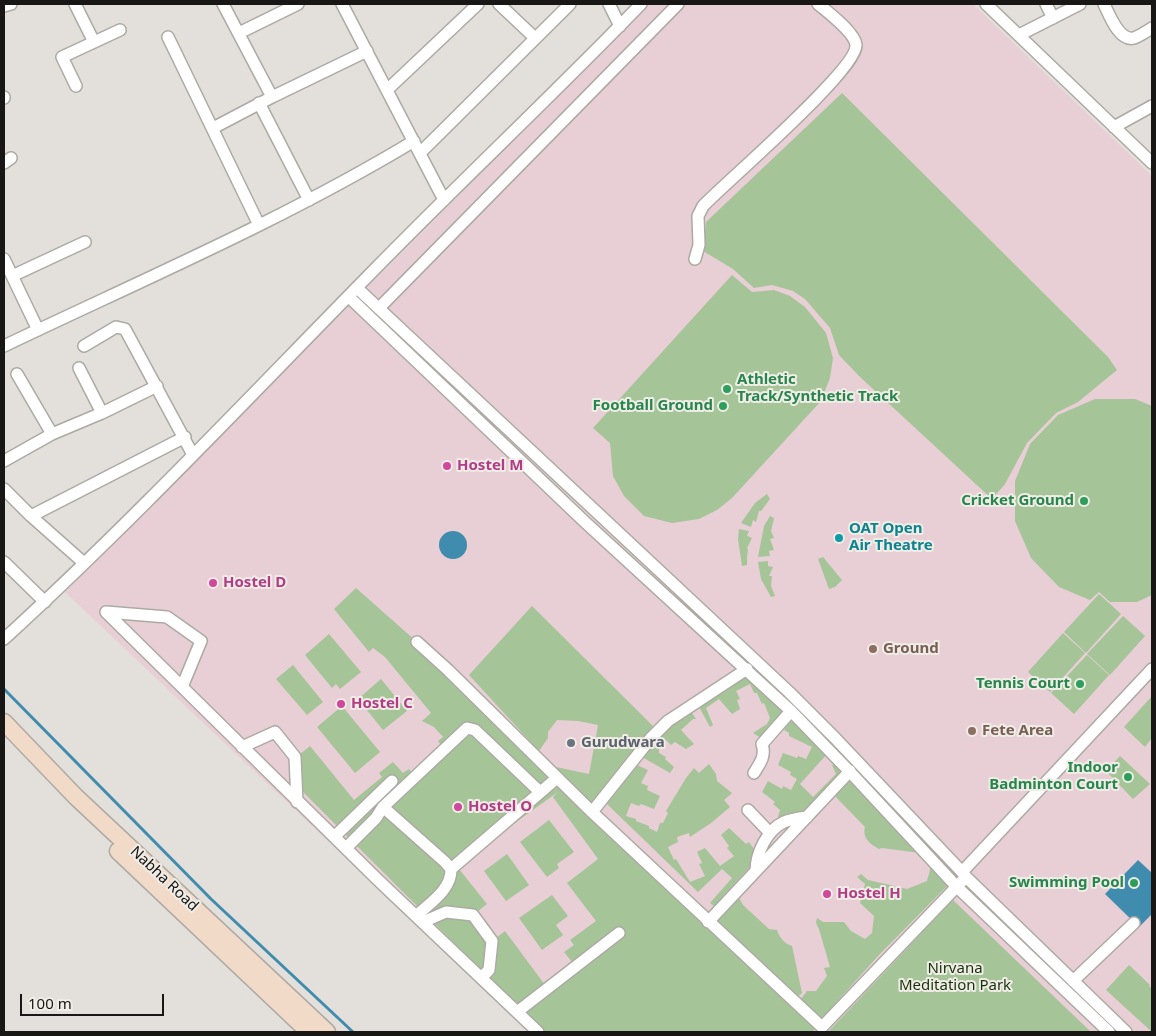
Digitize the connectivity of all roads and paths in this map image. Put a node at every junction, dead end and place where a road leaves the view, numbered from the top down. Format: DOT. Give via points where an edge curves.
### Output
graph roads {
  1 [pos="11,4"];
  2 [pos="75,4"];
  3 [pos="223,4"];
  4 [pos="298,4"];
  5 [pos="342,4"];
  6 [pos="478,4"];
  7 [pos="499,4"];
  8 [pos="570,4"];
  9 [pos="609,4"];
  10 [pos="641,4"];
  11 [pos="678,4"];
  12 [pos="818,4"];
  13 [pos="986,4"];
  14 [pos="1046,4"];
  15 [pos="1080,4"];
  16 [pos="1104,4"];
  17 [pos="4,6"];
  18 [pos="1053,18"];
  19 [pos="620,26"];
  20 [pos="1152,28"];
  21 [pos="120,30"];
  22 [pos="239,33"];
  23 [pos="1019,35"];
  24 [pos="168,37"];
  25 [pos="535,38"];
  26 [pos="94,42"];
  27 [pos="367,51"];
  28 [pos="76,86"];
  29 [pos="387,90"];
  30 [pos="272,97"];
  31 [pos="259,103"];
  32 [pos="1152,106"];
  33 [pos="1114,126"];
  34 [pos="213,128"];
  35 [pos="414,141"];
  36 [pos="420,153"];
  37 [pos="1152,163"];
  38 [pos="309,200"];
  39 [pos="444,200"];
  40 [pos="259,225"];
  41 [pos="85,242"];
  42 [pos="4,259"];
  43 [pos="695,260"];
  44 [pos="12,276"];
  45 [pos="358,288"];
  46 [pos="348,297"];
  47 [pos="379,308"];
  48 [pos="38,330"];
  49 [pos="4,346"];
  50 [pos="84,346"];
  51 [pos="79,368"];
  52 [pos="17,374"];
  53 [pos="157,386"];
  54 [pos="102,413"];
  55 [pos="52,434"];
  56 [pos="184,437"];
  57 [pos="526,446"];
  58 [pos="194,455"];
  59 [pos="516,456"];
  60 [pos="4,461"];
  61 [pos="4,488"];
  62 [pos="31,516"];
  63 [pos="4,562"];
  64 [pos="84,563"];
  65 [pos="45,602"];
  66 [pos="4,638"];
  67 [pos="417,642"];
  68 [pos="741,647"];
  69 [pos="731,655"];
  70 [pos="747,670"];
  71 [pos="1152,670"];
  72 [pos="182,687"];
  73 [pos="791,711"];
  74 [pos="4,722"];
  75 [pos="4,736"];
  76 [pos="242,747"];
  77 [pos="850,771"];
  78 [pos="754,773"];
  79 [pos="557,778"];
  80 [pos="392,781"];
  81 [pos="540,792"];
  82 [pos="297,802"];
  83 [pos="383,807"];
  84 [pos="748,810"];
  85 [pos="592,812"];
  86 [pos="807,817"];
  87 [pos="770,833"];
  88 [pos="334,838"];
  89 [pos="118,843"];
  90 [pos="346,848"];
  91 [pos="451,869"];
  92 [pos="756,871"];
  93 [pos="962,879"];
  94 [pos="420,919"];
  95 [pos="708,922"];
  96 [pos="1134,923"];
  97 [pos="619,933"];
  98 [pos="481,978"];
  99 [pos="1073,981"];
  100 [pos="517,1012"];
  101 [pos="320,1031"];
  102 [pos="538,1032"];
  103 [pos="1109,1032"];
  104 [pos="1119,1032"];
  105 [pos="1126,1032"];
  1 -- 17 [label="street"];
  2 -- 26 [label="street"];
  3 -- 22 [label="street"];
  4 -- 22 [label="street"];
  5 -- 27 [label="street"];
  6 -- 29 [label="street"];
  7 -- 25 [label="street"];
  8 -- 25 [label="street"];
  9 -- 19 [label="street"];
  10 -- 19 [label="street"];
  11 -- 47 [label="street"];
  12 -- 43 [label="street" via="851,35 856,44 855,54 828,88 703,206 698,216 699,245"];
  13 -- 23 [label="street"];
  14 -- 18 [label="street"];
  15 -- 18 [label="street"];
  16 -- 20 [label="street" via="1124,36 1134,38"];
  18 -- 23 [label="street"];
  19 -- 39 [label="street"];
  21 -- 26 [label="street"];
  22 -- 30 [label="street"];
  23 -- 33 [label="street"];
  24 -- 34 [label="street"];
  25 -- 36 [label="street"];
  26 -- 28 [label="street" via="62,57"];
  27 -- 29 [label="street"];
  27 -- 30 [label="street"];
  29 -- 35 [label="street"];
  30 -- 31 [label="street"];
  31 -- 34 [label="street"];
  31 -- 38 [label="street"];
  32 -- 33 [label="street"];
  33 -- 37 [label="street"];
  34 -- 40 [label="street"];
  35 -- 36 [label="street"];
  35 -- 38 [label="street"];
  36 -- 39 [label="street"];
  38 -- 40 [label="street"];
  39 -- 45 [label="street"];
  40 -- 48 [label="street"];
  41 -- 44 [label="street"];
  42 -- 44 [label="street"];
  44 -- 48 [label="street"];
  45 -- 46 [label="street"];
  45 -- 47 [label="street"];
  46 -- 58 [label="street"];
  46 -- 59 [label="street"];
  47 -- 57 [label="street"];
  48 -- 49 [label="street"];
  50 -- 53 [label="street" via="116,327 125,329"];
  51 -- 54 [label="street"];
  52 -- 55 [label="street"];
  53 -- 54 [label="street"];
  53 -- 56 [label="street"];
  54 -- 55 [label="street"];
  55 -- 60 [label="street"];
  56 -- 58 [label="street"];
  56 -- 62 [label="street"];
  57 -- 59 [label="street"];
  57 -- 68 [label="street"];
  58 -- 64 [label="street"];
  59 -- 69 [label="street"];
  61 -- 62 [label="street"];
  62 -- 64 [label="street"];
  63 -- 65 [label="street"];
  64 -- 65 [label="street"];
  65 -- 66 [label="street"];
  67 -- 79 [label="street"];
  68 -- 69 [label="street"];
  68 -- 93 [label="street" via="835,738"];
  69 -- 70 [label="street"];
  70 -- 73 [label="street"];
  70 -- 85 [label="street" via="668,721"];
  71 -- 93 [label="street"];
  72 -- 72 [label="street" via="154,660 106,612 167,617 202,641"];
  72 -- 76 [label="street"];
  73 -- 77 [label="street"];
  73 -- 78 [label="street" via="762,744 763,759"];
  74 -- 89 [label="main road, Nabha Road"];
  75 -- 89 [label="main road, Nabha Road"];
  76 -- 82 [label="street"];
  76 -- 82 [label="street" via="275,732 296,757"];
  77 -- 86 [label="street"];
  77 -- 93 [label="street"];
  79 -- 81 [label="street"];
  79 -- 85 [label="street"];
  80 -- 88 [label="street"];
  81 -- 83 [label="street" via="475,730 467,728"];
  81 -- 91 [label="street"];
  82 -- 88 [label="street"];
  83 -- 90 [label="street"];
  83 -- 91 [label="street"];
  84 -- 87 [label="street"];
  85 -- 95 [label="street"];
  86 -- 87 [label="street" via="783,822"];
  86 -- 92 [label="street"];
  87 -- 92 [label="street" via="756,861"];
  88 -- 90 [label="street"];
  89 -- 101 [label="main road, Nabha Road"];
  90 -- 94 [label="street"];
  91 -- 94 [label="street" via="449,884"];
  92 -- 95 [label="street"];
  93 -- 95 [label="street" via="822,1027"];
  93 -- 99 [label="street"];
  93 -- 103 [label="street"];
  93 -- 104 [label="street"];
  94 -- 98 [label="street"];
  94 -- 98 [label="street" via="446,912 473,915 492,941 489,970"];
  96 -- 99 [label="street"];
  97 -- 100 [label="street"];
  98 -- 100 [label="street"];
  99 -- 105 [label="street"];
  100 -- 102 [label="street"];
}
